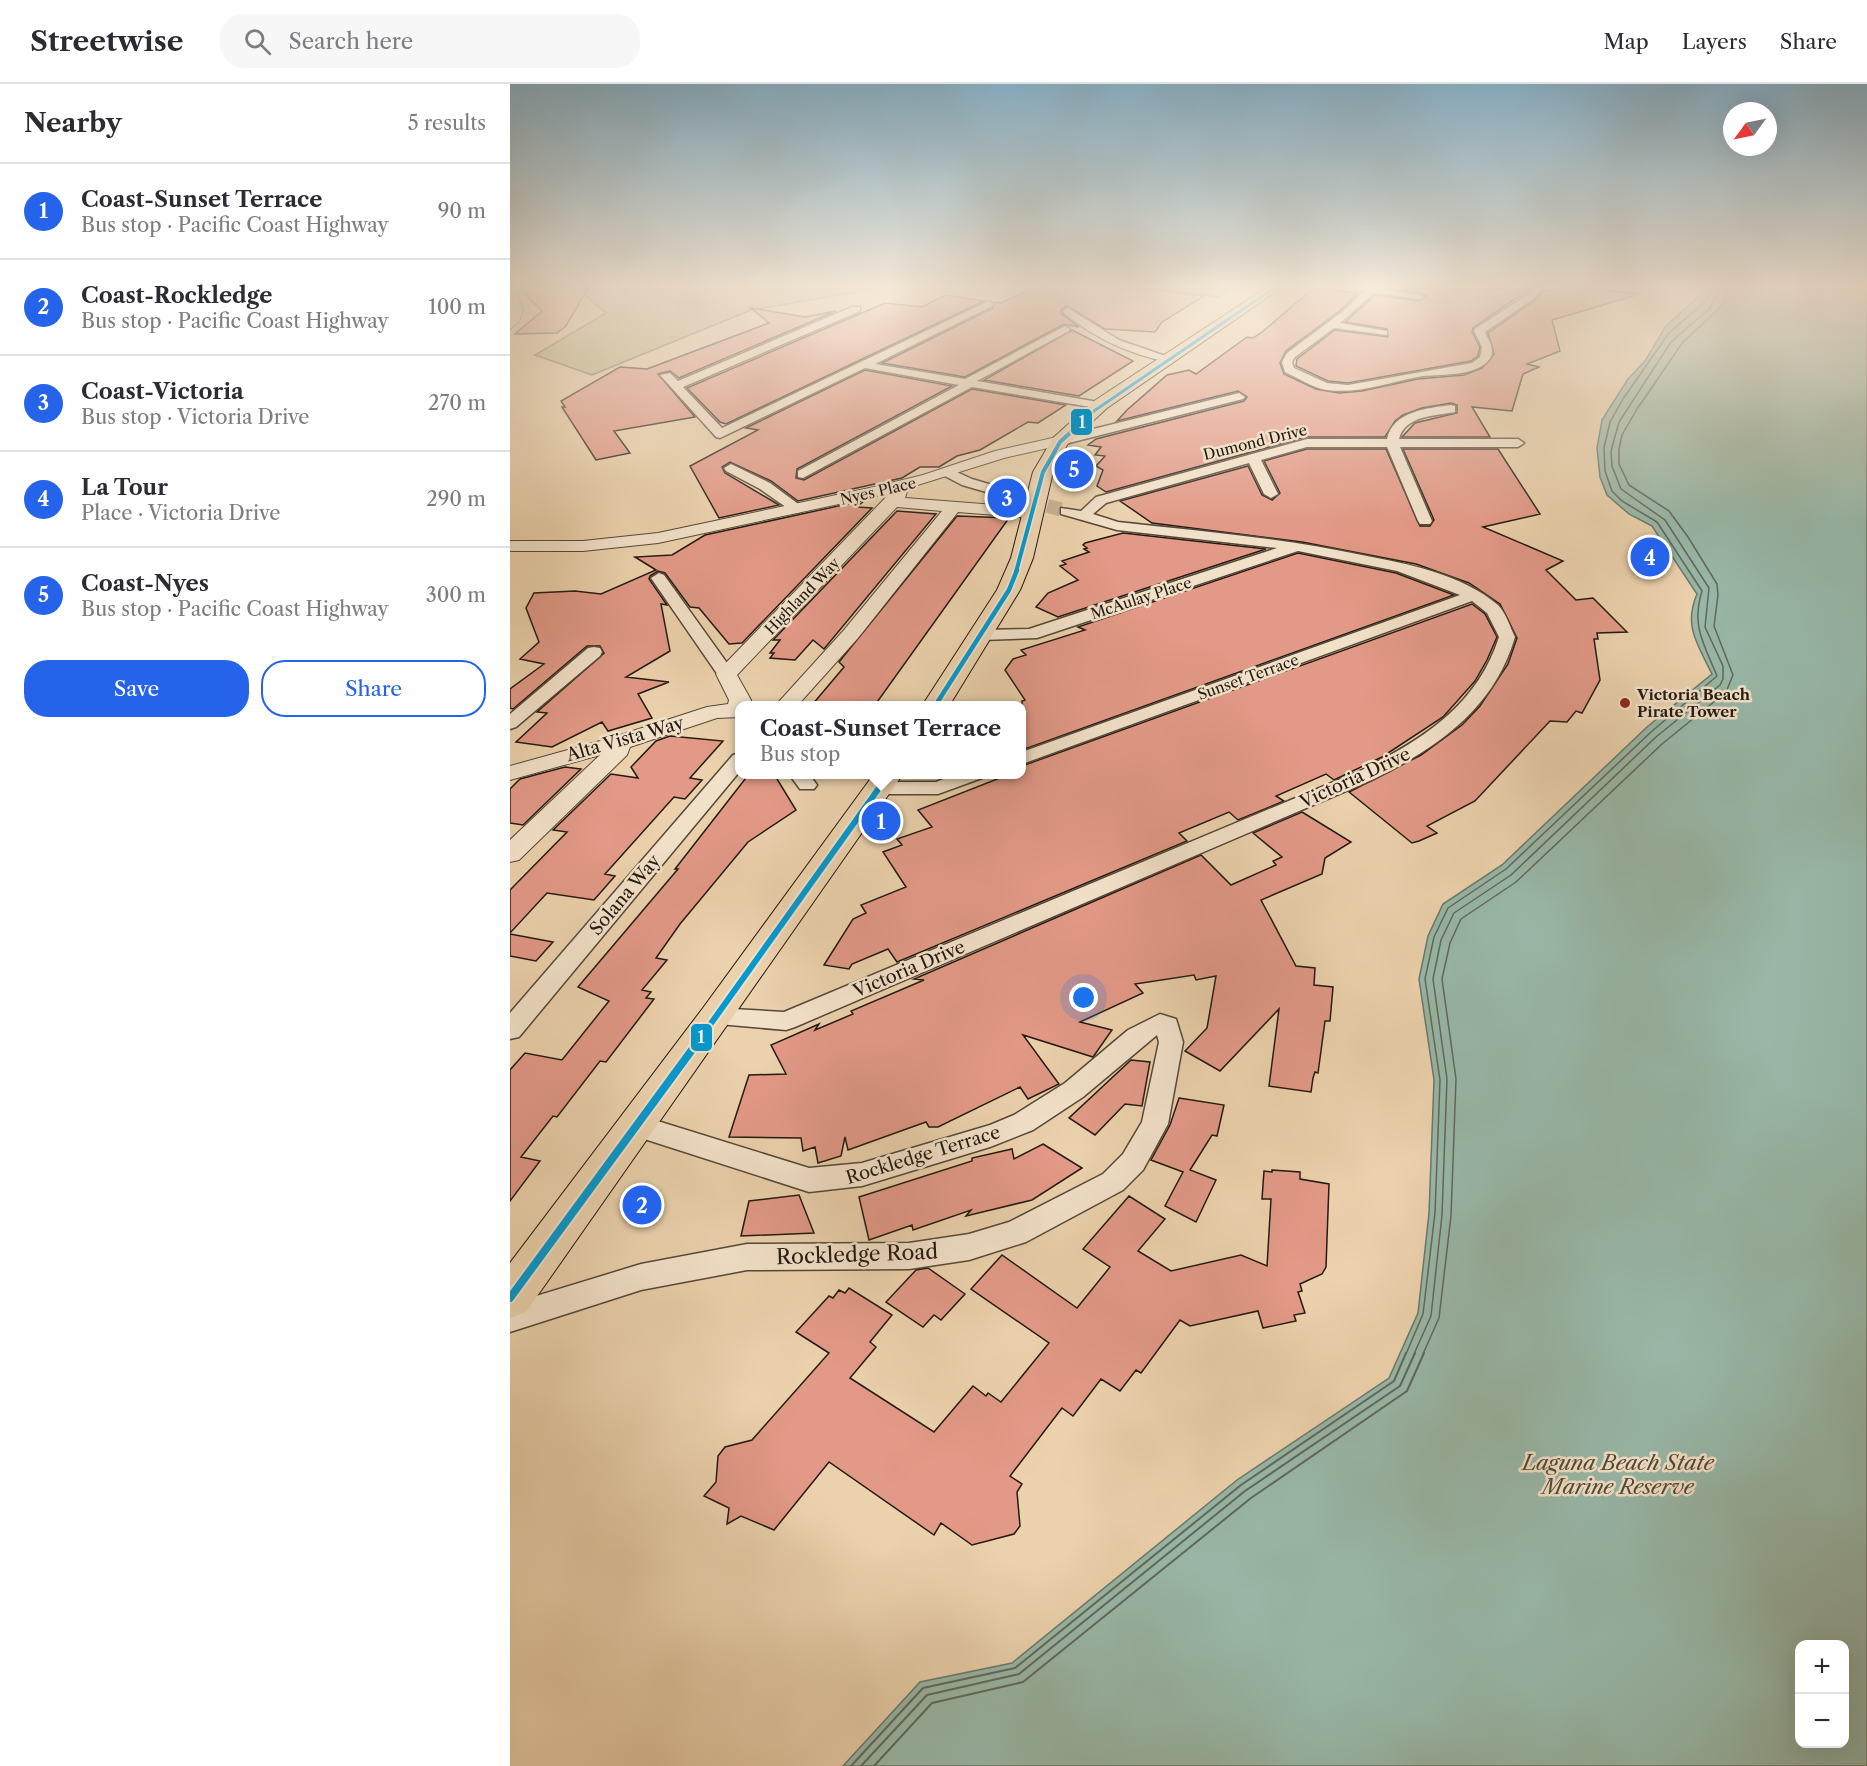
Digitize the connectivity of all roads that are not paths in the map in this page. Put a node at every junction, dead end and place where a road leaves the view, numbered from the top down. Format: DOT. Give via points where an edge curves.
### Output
graph roads {
  1 [pos="722,366"];
  2 [pos="861,366"];
  3 [pos="872,366"];
  4 [pos="999,366"];
  5 [pos="1158,366"];
  6 [pos="1288,366"];
  7 [pos="1466,366"];
  8 [pos="666,375"];
  9 [pos="968,384"];
  10 [pos="676,386"];
  11 [pos="1239,397"];
  12 [pos="1098,406"];
  13 [pos="1451,409"];
  14 [pos="1061,441"];
  15 [pos="1518,443"];
  16 [pos="1392,444"];
  17 [pos="1253,457"];
  18 [pos="731,468"];
  19 [pos="948,472"];
  20 [pos="803,474"];
  21 [pos="896,494"];
  22 [pos="1007,494"];
  23 [pos="1271,494"];
  24 [pos="953,508"];
  25 [pos="798,509"];
  26 [pos="1033,513"];
  27 [pos="1074,514"];
  28 [pos="1425,521"];
  29 [pos="510,546"];
  30 [pos="1297,546"];
  31 [pos="659,578"];
  32 [pos="1474,595"];
  33 [pos="982,635"];
  34 [pos="594,652"];
  35 [pos="726,674"];
  36 [pos="740,701"];
  37 [pos="789,701"];
  38 [pos="938,701"];
  39 [pos="735,710"];
  40 [pos="510,723"];
  41 [pos="619,743"];
  42 [pos="1026,757"];
  43 [pos="735,765"];
  44 [pos="510,773"];
  45 [pos="962,779"];
  46 [pos="884,781"];
  47 [pos="510,854"];
  48 [pos="716,1017"];
  49 [pos="1149,1027"];
  50 [pos="510,1030"];
  51 [pos="635,1125"];
  52 [pos="510,1298"];
  53 [pos="510,1318"];
  1 -- 10 [label="street"];
  2 -- 10 [label="street" via="720,434"];
  3 -- 9 [label="street"];
  4 -- 9 [label="street"];
  5 -- 12 [label="highway"];
  6 -- 7 [label="street" via="1325,386 1371,386"];
  8 -- 10 [label="street"];
  9 -- 12 [label="street"];
  9 -- 20 [label="street"];
  11 -- 14 [label="street, Nyes Place"];
  12 -- 14 [label="highway"];
  13 -- 16 [label="street" via="1420,414 1404,422 1392,437"];
  14 -- 19 [label="street, Nyes Place" via="1000,454"];
  14 -- 26 [label="highway" via="1047,460"];
  15 -- 16 [label="street, Dumond Drive"];
  16 -- 17 [label="street, Dumond Drive" via="1307,443"];
  16 -- 28 [label="street"];
  17 -- 23 [label="street"];
  17 -- 27 [label="street, Dumond Drive" via="1101,500"];
  18 -- 25 [label="street"];
  19 -- 21 [label="street, Nyes Place"];
  19 -- 22 [label="street"];
  21 -- 24 [label="street"];
  21 -- 25 [label="street, Nyes Place"];
  21 -- 35 [label="street, Highland Way"];
  24 -- 26 [label="street"];
  24 -- 37 [label="street" via="851,634"];
  25 -- 29 [label="street, Nyes Place" via="629,542"];
  26 -- 33 [label="highway" via="1016,576"];
  27 -- 30 [label="street, Victoria Drive" via="1117,526"];
  30 -- 32 [label="street, Victoria Drive" via="1400,567"];
  30 -- 33 [label="street, McAulay Place" via="1031,634"];
  31 -- 35 [label="street"];
  32 -- 42 [label="street, Sunset Terrace"];
  32 -- 48 [label="street, Victoria Drive" via="1494,610 1507,636 1498,666 1460,715 1409,755 786,1021"];
  33 -- 38 [label="highway"];
  34 -- 40 [label="street"];
  35 -- 36 [label="street"];
  39 -- 41 [label="street, Alta Vista Way" via="715,712"];
  41 -- 44 [label="street, Alta Vista Way"];
  41 -- 47 [label="street" via="619,750"];
  43 -- 50 [label="street, Solana Way"];
  45 -- 46 [label="street" via="938,788"];
  46 -- 48 [label="highway"];
  48 -- 51 [label="highway"];
  49 -- 51 [label="street, Rockledge Terrace" via="1091,1078 1043,1112 1016,1126 866,1176 838,1181 809,1180"];
  49 -- 53 [label="street, Rockledge Road" via="1167,1025 1171,1042 1155,1124 1145,1144 1113,1182 1016,1233 969,1247 909,1256 747,1257 641,1277"];
  51 -- 52 [label="highway"];
}
